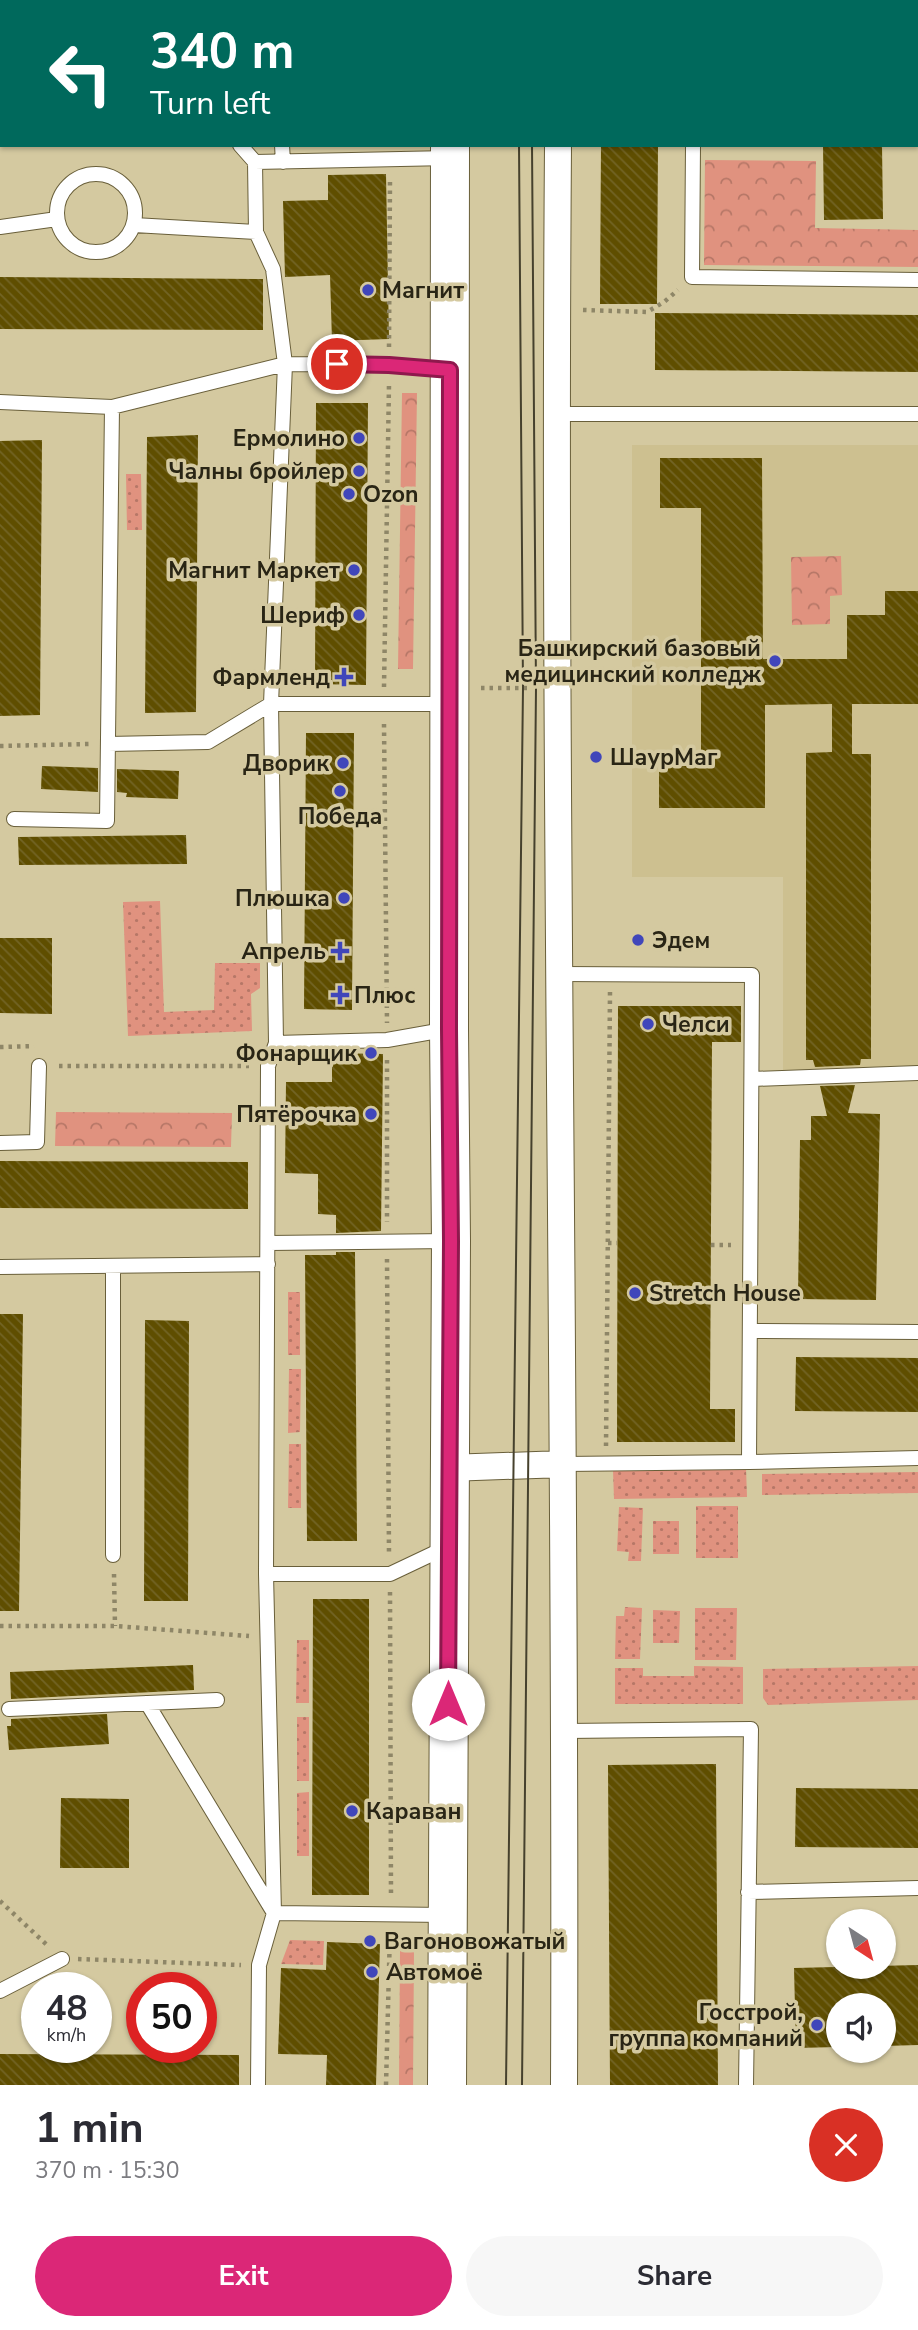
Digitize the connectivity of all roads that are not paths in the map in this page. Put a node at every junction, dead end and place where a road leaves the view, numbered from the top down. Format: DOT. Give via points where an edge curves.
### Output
graph roads {
  1 [pos="242,147"];
  2 [pos="282,147"];
  3 [pos="558,147"];
  4 [pos="693,147"];
  5 [pos="450,151"];
  6 [pos="255,162"];
  7 [pos="283,162"];
  8 [pos="57,219"];
  9 [pos="134,225"];
  10 [pos="0,227"];
  11 [pos="256,233"];
  12 [pos="918,280"];
  13 [pos="285,363"];
  14 [pos="450,370"];
  15 [pos="0,402"];
  16 [pos="112,407"];
  17 [pos="555,414"];
  18 [pos="918,414"];
  19 [pos="271,704"];
  20 [pos="449,704"];
  21 [pos="108,744"];
  22 [pos="14,819"];
  23 [pos="560,974"];
  24 [pos="449,1029"];
  25 [pos="276,1042"];
  26 [pos="39,1066"];
  27 [pos="918,1073"];
  28 [pos="752,1079"];
  29 [pos="0,1143"];
  30 [pos="451,1241"];
  31 [pos="269,1243"];
  32 [pos="268,1264"];
  33 [pos="113,1266"];
  34 [pos="0,1267"];
  35 [pos="751,1331"];
  36 [pos="918,1332"];
  37 [pos="918,1458"];
  38 [pos="750,1462"];
  39 [pos="564,1464"];
  40 [pos="448,1468"];
  41 [pos="448,1547"];
  42 [pos="113,1555"];
  43 [pos="266,1574"];
  44 [pos="217,1700"];
  45 [pos="147,1703"];
  46 [pos="9,1709"];
  47 [pos="566,1731"];
  48 [pos="918,1888"];
  49 [pos="748,1892"];
  50 [pos="274,1913"];
  51 [pos="448,1915"];
  52 [pos="62,1959"];
  53 [pos="0,1991"];
  54 [pos="258,2085"];
  55 [pos="447,2085"];
  56 [pos="564,2085"];
  57 [pos="746,2085"];
  1 -- 6 [label="lane"];
  2 -- 7 [label="lane"];
  3 -- 17 [label="street"];
  4 -- 12 [label="lane" via="692,278"];
  5 -- 7 [label="lane" via="390,160"];
  5 -- 14 [label="main road"];
  6 -- 7 [label="lane"];
  6 -- 11 [label="lane"];
  8 -- 9 [label="lane" via="68,242 92,253 118,246"];
  8 -- 9 [label="lane" via="57,206 70,183 93,173 118,180 127,188 134,200"];
  8 -- 10 [label="lane"];
  9 -- 11 [label="lane"];
  11 -- 13 [label="lane" via="273,269"];
  13 -- 14 [label="lane"];
  13 -- 16 [label="lane"];
  13 -- 19 [label="lane"];
  14 -- 20 [label="main road"];
  15 -- 16 [label="lane"];
  16 -- 21 [label="lane"];
  17 -- 18 [label="lane"];
  17 -- 23 [label="street"];
  19 -- 20 [label="lane"];
  19 -- 21 [label="lane" via="208,742"];
  19 -- 25 [label="lane"];
  20 -- 24 [label="main road"];
  21 -- 22 [label="lane" via="107,821"];
  23 -- 28 [label="lane" via="752,975"];
  23 -- 39 [label="street"];
  24 -- 25 [label="lane" via="387,1040"];
  24 -- 30 [label="main road"];
  25 -- 31 [label="lane" via="268,1066"];
  26 -- 29 [label="lane" via="37,1142"];
  27 -- 28 [label="lane"];
  28 -- 35 [label="lane"];
  30 -- 31 [label="lane"];
  30 -- 40 [label="main road"];
  31 -- 32 [label="lane"];
  32 -- 33 [label="lane"];
  32 -- 43 [label="lane"];
  33 -- 34 [label="lane"];
  33 -- 42 [label="lane"];
  35 -- 36 [label="lane"];
  35 -- 38 [label="lane"];
  37 -- 38 [label="lane"];
  38 -- 39 [label="lane"];
  39 -- 40 [label="street"];
  39 -- 47 [label="street"];
  40 -- 41 [label="main road"];
  41 -- 43 [label="lane" via="390,1574"];
  41 -- 51 [label="main road"];
  43 -- 50 [label="lane"];
  44 -- 45 [label="lane"];
  45 -- 46 [label="lane"];
  45 -- 50 [label="lane"];
  47 -- 49 [label="lane" via="751,1729"];
  47 -- 56 [label="street"];
  48 -- 49 [label="lane"];
  49 -- 57 [label="lane"];
  50 -- 51 [label="lane"];
  50 -- 54 [label="lane" via="259,1965"];
  51 -- 55 [label="main road"];
  52 -- 53 [label="lane"];
}
